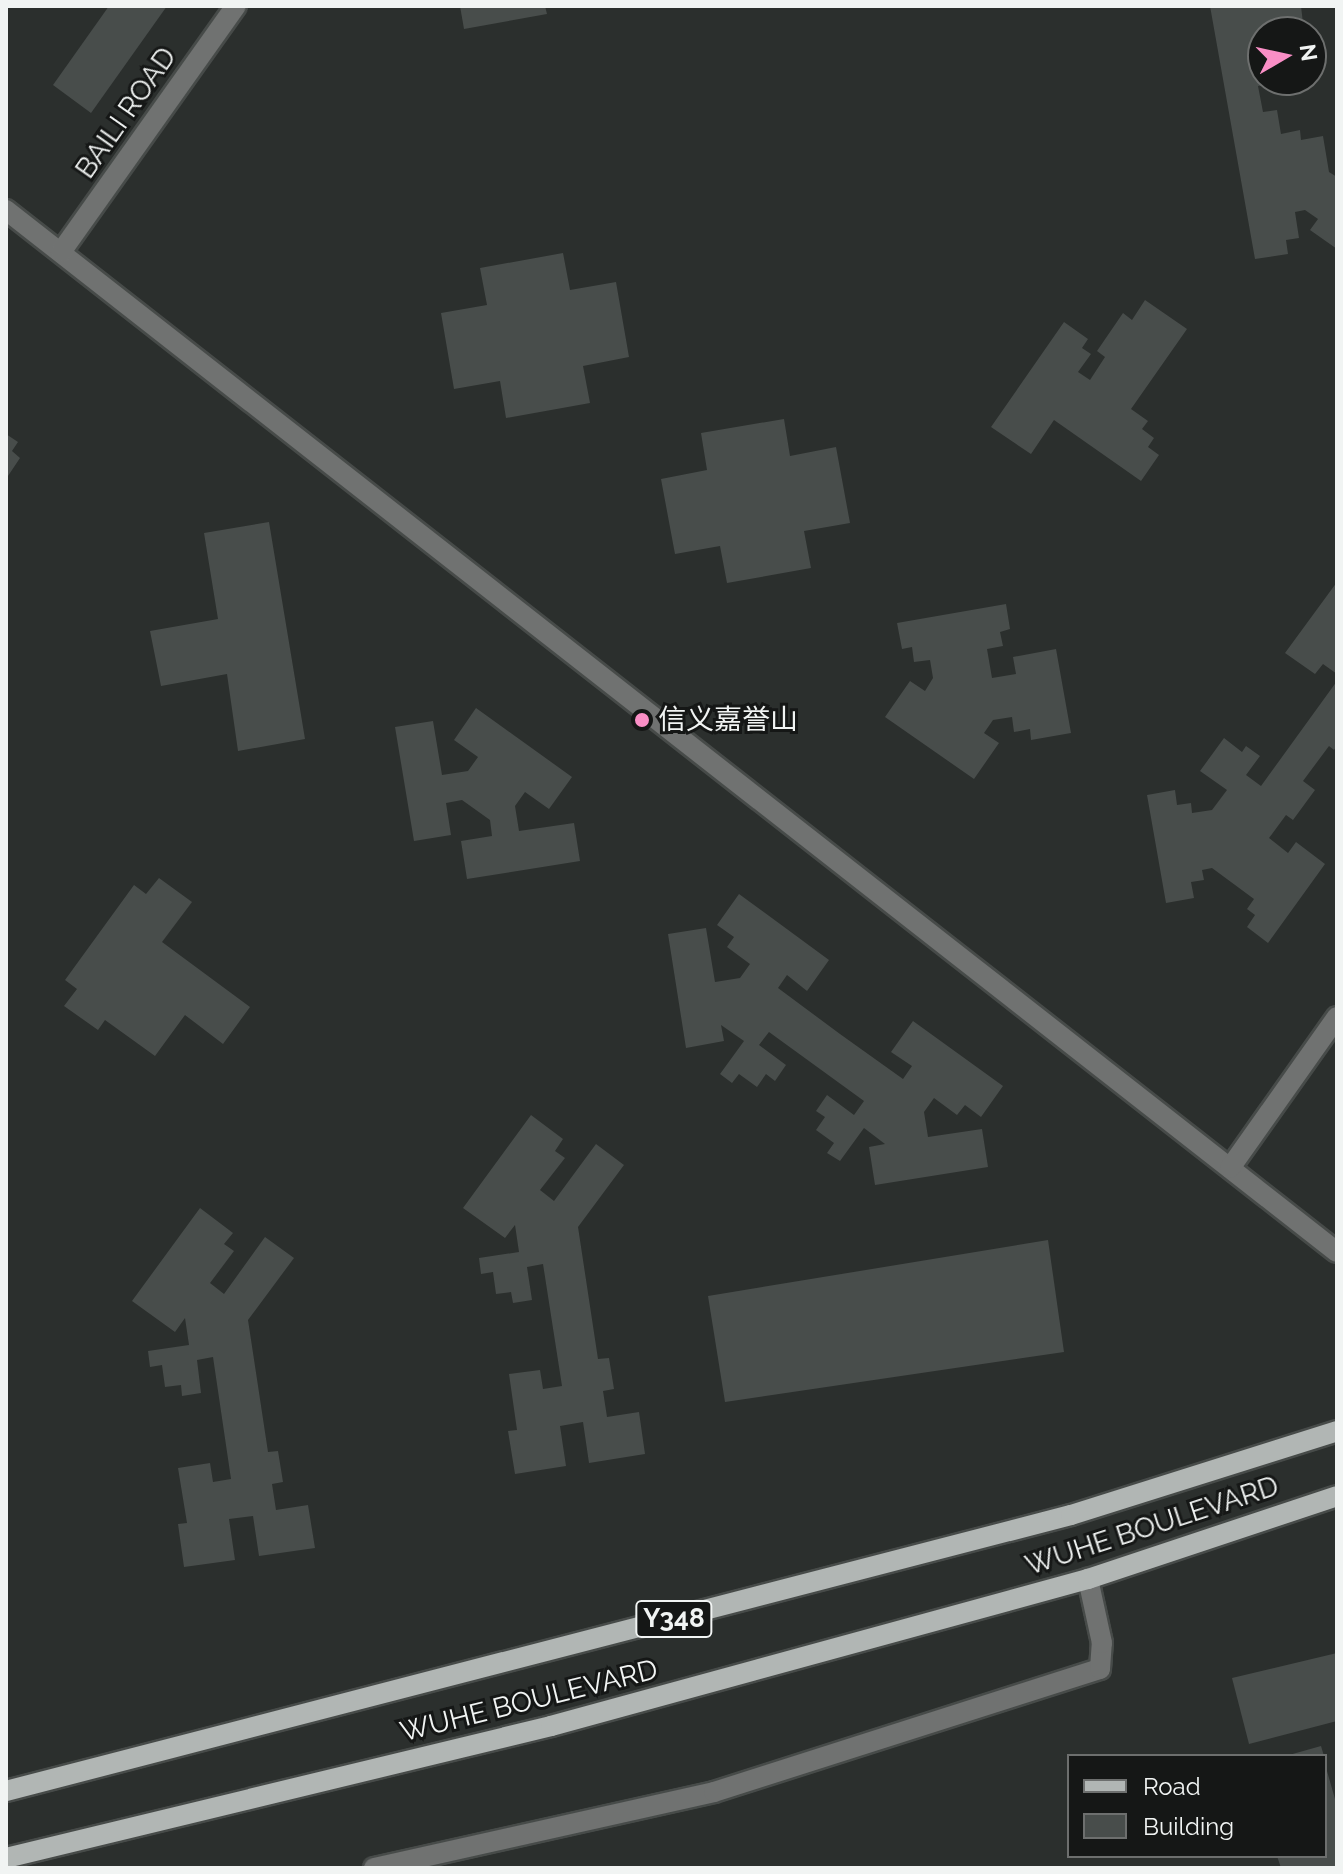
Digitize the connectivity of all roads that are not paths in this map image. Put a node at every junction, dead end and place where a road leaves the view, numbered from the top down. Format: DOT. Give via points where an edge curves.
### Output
graph roads {
  1 [pos="236,6"];
  2 [pos="6,210"];
  3 [pos="61,252"];
  4 [pos="1337,1017"];
  5 [pos="1230,1168"];
  6 [pos="1337,1252"];
  7 [pos="1337,1431"];
  8 [pos="1337,1496"];
  9 [pos="1088,1579"];
  10 [pos="6,1791"];
  11 [pos="6,1858"];
  12 [pos="374,1868"];
  1 -- 3 [label="street, BAILI ROAD"];
  2 -- 3 [label="street"];
  3 -- 5 [label="street"];
  4 -- 5 [label="street"];
  5 -- 6 [label="street"];
  7 -- 10 [label="main road, WUHE BOULEVARD / Y348" via="1071,1515"];
  8 -- 9 [label="main road, WUHE BOULEVARD / Y348"];
  9 -- 11 [label="main road, WUHE BOULEVARD / Y348" via="551,1726"];
  9 -- 12 [label="street" via="1102,1643 1100,1669 714,1792"];
}
